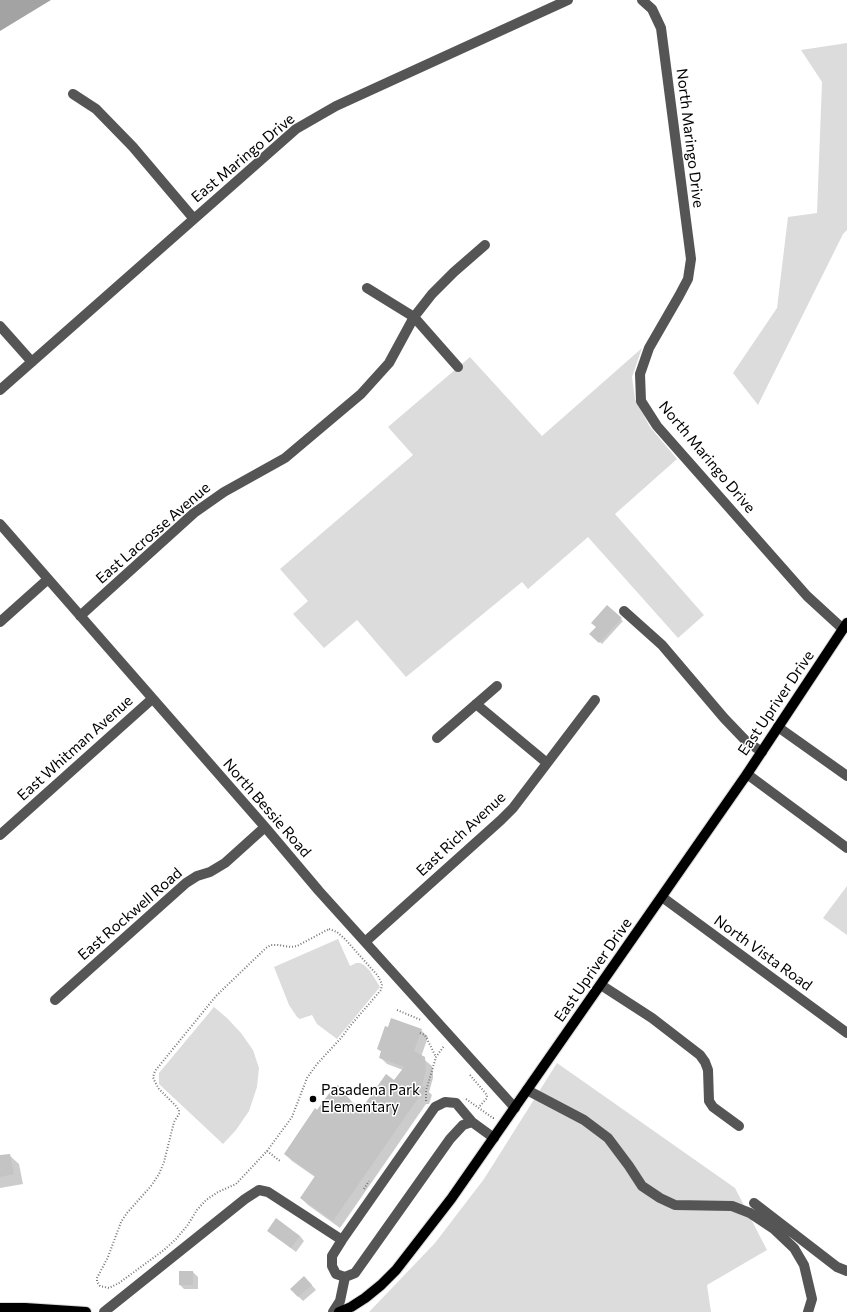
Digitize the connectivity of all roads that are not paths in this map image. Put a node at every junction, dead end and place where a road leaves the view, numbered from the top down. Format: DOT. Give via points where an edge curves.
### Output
graph roads {
  1 [pos="568,0"];
  2 [pos="642,0"];
  3 [pos="73,94"];
  4 [pos="194,219"];
  5 [pos="485,245"];
  6 [pos="367,288"];
  7 [pos="414,317"];
  8 [pos="0,326"];
  9 [pos="32,362"];
  10 [pos="458,367"];
  11 [pos="0,390"];
  12 [pos="0,524"];
  13 [pos="47,580"];
  14 [pos="624,611"];
  15 [pos="80,616"];
  16 [pos="0,622"];
  17 [pos="845,626"];
  18 [pos="497,686"];
  19 [pos="152,699"];
  20 [pos="595,700"];
  21 [pos="476,704"];
  22 [pos="778,727"];
  23 [pos="437,738"];
  24 [pos="762,752"];
  25 [pos="547,763"];
  26 [pos="747,774"];
  27 [pos="847,776"];
  28 [pos="265,827"];
  29 [pos="0,835"];
  30 [pos="847,848"];
  31 [pos="662,897"];
  32 [pos="365,942"];
  33 [pos="601,985"];
  34 [pos="55,1000"];
  35 [pos="847,1033"];
  36 [pos="527,1090"];
  37 [pos="515,1108"];
  38 [pos="472,1122"];
  39 [pos="739,1126"];
  40 [pos="494,1138"];
  41 [pos="754,1203"];
  42 [pos="342,1240"];
  43 [pos="847,1271"];
  44 [pos="345,1277"];
  45 [pos="0,1308"];
  46 [pos="349,1310"];
  47 [pos="86,1312"];
  48 [pos="104,1312"];
  49 [pos="333,1312"];
  50 [pos="339,1312"];
  51 [pos="808,1312"];
  1 -- 4 [label="street, East Maringo Drive" via="336,106 296,130"];
  2 -- 17 [label="street, North Maringo Drive" via="652,9 661,28 691,259 688,279 680,296 649,348 640,374 641,402 657,426 802,590"];
  3 -- 4 [label="street" via="96,109"];
  4 -- 9 [label="street, East Maringo Drive"];
  5 -- 7 [label="street, East Lacrosse Avenue" via="432,294"];
  6 -- 7 [label="street"];
  7 -- 10 [label="street"];
  7 -- 15 [label="street, East Lacrosse Avenue" via="390,363 362,394 285,458 224,492 194,513"];
  8 -- 9 [label="street"];
  9 -- 11 [label="street, East Maringo Drive"];
  12 -- 13 [label="street, North Bessie Road"];
  13 -- 15 [label="street, North Bessie Road"];
  13 -- 16 [label="street"];
  14 -- 24 [label="street" via="662,645 746,741"];
  15 -- 19 [label="street, North Bessie Road"];
  17 -- 22 [label="main road, East Upriver Drive"];
  18 -- 21 [label="street"];
  19 -- 28 [label="street, North Bessie Road"];
  19 -- 29 [label="street, East Whitman Avenue"];
  20 -- 25 [label="street, East Rich Avenue"];
  21 -- 23 [label="street"];
  21 -- 25 [label="street"];
  22 -- 24 [label="main road, East Upriver Drive"];
  22 -- 27 [label="street"];
  24 -- 26 [label="main road, East Upriver Drive"];
  25 -- 32 [label="street, East Rich Avenue" via="501,820"];
  26 -- 30 [label="street"];
  26 -- 31 [label="main road, East Upriver Drive"];
  28 -- 32 [label="street, North Bessie Road"];
  28 -- 34 [label="street, East Rockwell Road" via="225,862 186,883"];
  31 -- 33 [label="main road, East Upriver Drive"];
  31 -- 35 [label="street, North Vista Road"];
  32 -- 37 [label="street, North Bessie Road"];
  33 -- 36 [label="main road, East Upriver Drive"];
  33 -- 39 [label="street" via="652,1018 700,1055 708,1070 709,1100 713,1107"];
  36 -- 37 [label="main road, East Upriver Drive"];
  36 -- 51 [label="street" via="584,1120 608,1138 642,1186 660,1198 675,1205 732,1206 750,1213 774,1229 794,1248 804,1264 812,1299"];
  37 -- 40 [label="main road, East Upriver Drive"];
  38 -- 40 [label="street"];
  38 -- 42 [label="street" via="456,1103 445,1102 435,1107"];
  38 -- 44 [label="street" via="463,1125 450,1139 363,1264 355,1273"];
  40 -- 46 [label="main road, East Upriver Drive" via="396,1270"];
  41 -- 43 [label="street" via="837,1267"];
  42 -- 44 [label="street" via="332,1256 332,1266 336,1274"];
  42 -- 48 [label="street" via="275,1196 259,1190"];
  44 -- 49 [label="street" via="340,1301"];
  45 -- 47 [label="main road"];
  46 -- 50 [label="main road, East Upriver Drive"];
}
